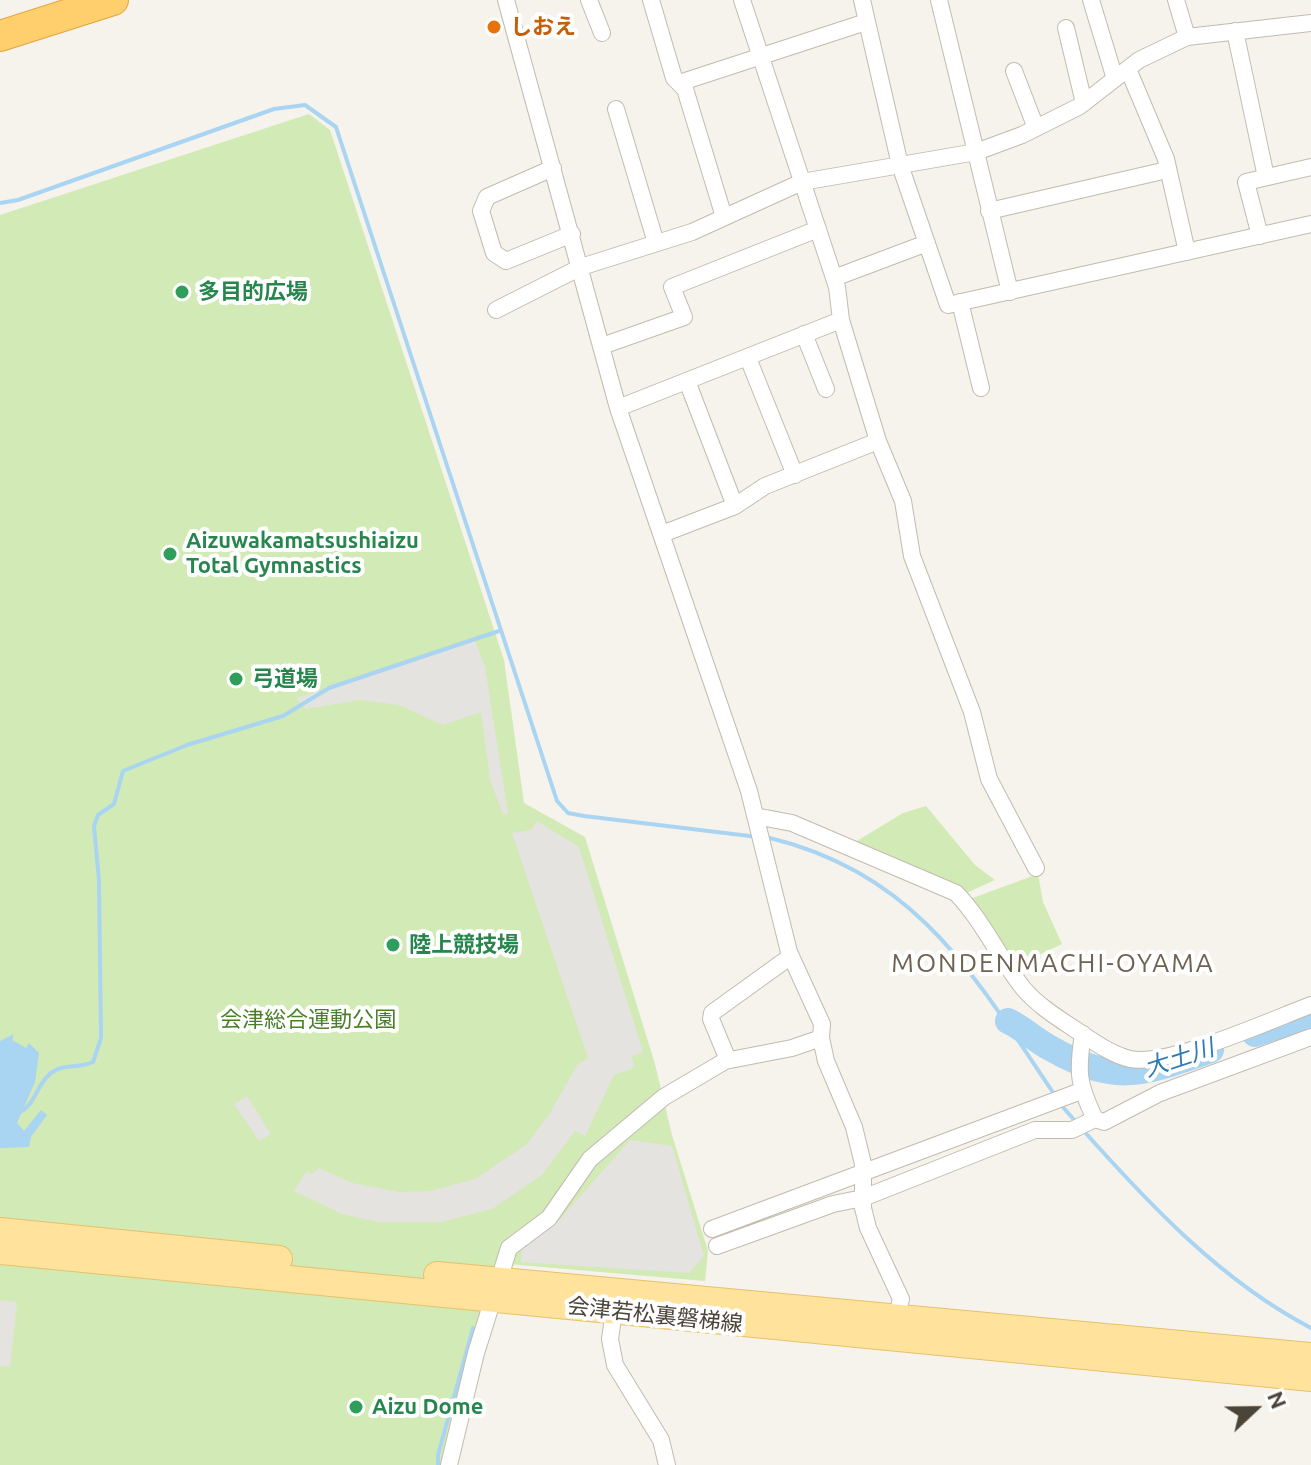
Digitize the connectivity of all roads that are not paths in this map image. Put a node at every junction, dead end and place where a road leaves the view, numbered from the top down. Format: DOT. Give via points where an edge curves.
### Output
graph roads {
  1 [pos="113,0"];
  2 [pos="506,0"];
  3 [pos="589,0"];
  4 [pos="651,0"];
  5 [pos="742,0"];
  6 [pos="862,0"];
  7 [pos="939,0"];
  8 [pos="1091,0"];
  9 [pos="1176,0"];
  10 [pos="866,22"];
  11 [pos="1309,23"];
  12 [pos="1066,28"];
  13 [pos="1235,31"];
  14 [pos="602,33"];
  15 [pos="0,36"];
  16 [pos="1187,37"];
  17 [pos="1311,41"];
  18 [pos="760,54"];
  19 [pos="1014,71"];
  20 [pos="1121,74"];
  21 [pos="679,83"];
  22 [pos="1084,103"];
  23 [pos="616,109"];
  24 [pos="1036,128"];
  25 [pos="976,152"];
  26 [pos="900,165"];
  27 [pos="1311,167"];
  28 [pos="553,168"];
  29 [pos="1167,170"];
  30 [pos="1266,177"];
  31 [pos="802,182"];
  32 [pos="989,211"];
  33 [pos="724,217"];
  34 [pos="1311,224"];
  35 [pos="818,229"];
  36 [pos="572,234"];
  37 [pos="1260,236"];
  38 [pos="656,243"];
  39 [pos="927,243"];
  40 [pos="1187,252"];
  41 [pos="581,267"];
  42 [pos="834,278"];
  43 [pos="1010,292"];
  44 [pos="960,302"];
  45 [pos="496,310"];
  46 [pos="841,320"];
  47 [pos="804,334"];
  48 [pos="602,346"];
  49 [pos="748,358"];
  50 [pos="687,381"];
  51 [pos="981,388"];
  52 [pos="826,389"];
  53 [pos="618,408"];
  54 [pos="878,441"];
  55 [pos="795,475"];
  56 [pos="735,506"];
  57 [pos="662,534"];
  58 [pos="755,816"];
  59 [pos="1036,868"];
  60 [pos="791,956"];
  61 [pos="1311,1005"];
  62 [pos="1083,1034"];
  63 [pos="1311,1037"];
  64 [pos="821,1038"];
  65 [pos="728,1060"];
  66 [pos="1081,1091"];
  67 [pos="1095,1119"];
  68 [pos="863,1172"];
  69 [pos="863,1198"];
  70 [pos="712,1229"];
  71 [pos="0,1231"];
  72 [pos="717,1246"];
  73 [pos="0,1251"];
  74 [pos="498,1289"];
  75 [pos="614,1311"];
  76 [pos="895,1327"];
  77 [pos="1311,1356"];
  78 [pos="1311,1378"];
  79 [pos="449,1465"];
  80 [pos="667,1465"];
  1 -- 15 [label="highway"];
  2 -- 28 [label="street"];
  3 -- 14 [label="street"];
  4 -- 21 [label="street"];
  5 -- 18 [label="street"];
  6 -- 10 [label="street"];
  7 -- 25 [label="street"];
  8 -- 20 [label="street"];
  9 -- 16 [label="street"];
  10 -- 18 [label="street"];
  10 -- 26 [label="street"];
  11 -- 13 [label="street"];
  11 -- 17 [label="street"];
  12 -- 22 [label="street"];
  13 -- 16 [label="street"];
  13 -- 30 [label="street"];
  16 -- 20 [label="street"];
  18 -- 21 [label="street"];
  18 -- 31 [label="street"];
  19 -- 24 [label="street"];
  20 -- 22 [label="street"];
  20 -- 29 [label="street"];
  21 -- 33 [label="street"];
  22 -- 24 [label="street"];
  23 -- 38 [label="street"];
  24 -- 25 [label="street"];
  25 -- 26 [label="street"];
  25 -- 32 [label="street"];
  26 -- 31 [label="street"];
  26 -- 39 [label="street"];
  27 -- 30 [label="street"];
  28 -- 36 [label="street"];
  28 -- 36 [label="street" via="487,197 481,211 498,259 506,261"];
  29 -- 32 [label="street"];
  29 -- 40 [label="street"];
  30 -- 37 [label="street" via="1246,182"];
  31 -- 33 [label="street"];
  31 -- 35 [label="street"];
  32 -- 43 [label="street"];
  33 -- 38 [label="street"];
  34 -- 37 [label="street"];
  35 -- 42 [label="street"];
  35 -- 48 [label="street" via="672,287 684,317"];
  36 -- 41 [label="street"];
  37 -- 40 [label="street"];
  38 -- 41 [label="street"];
  39 -- 42 [label="street"];
  39 -- 44 [label="street" via="948,305"];
  40 -- 43 [label="street"];
  41 -- 45 [label="street"];
  41 -- 48 [label="street"];
  42 -- 46 [label="street"];
  43 -- 44 [label="street"];
  44 -- 51 [label="street"];
  46 -- 47 [label="street"];
  46 -- 54 [label="street"];
  47 -- 49 [label="street"];
  47 -- 52 [label="street"];
  48 -- 53 [label="street"];
  49 -- 50 [label="street"];
  49 -- 55 [label="street"];
  50 -- 53 [label="street"];
  50 -- 56 [label="street"];
  53 -- 57 [label="street"];
  54 -- 55 [label="street"];
  54 -- 59 [label="street" via="903,501 912,556 972,712 989,779"];
  55 -- 56 [label="street"];
  56 -- 57 [label="street"];
  57 -- 58 [label="street"];
  58 -- 60 [label="street"];
  58 -- 62 [label="street" via="792,823 956,893 1027,992"];
  60 -- 64 [label="street" via="822,1024"];
  60 -- 65 [label="street" via="712,1013"];
  61 -- 62 [label="street" via="1150,1060 1130,1059"];
  62 -- 66 [label="street" via="1077,1074"];
  63 -- 67 [label="street" via="1160,1093 1104,1122"];
  64 -- 65 [label="street"];
  64 -- 68 [label="street" via="854,1127"];
  65 -- 74 [label="street" via="634,1118 590,1159 549,1218 509,1248"];
  66 -- 67 [label="street"];
  66 -- 68 [label="street"];
  67 -- 69 [label="street" via="1072,1130 1035,1130"];
  68 -- 69 [label="street"];
  68 -- 70 [label="street"];
  69 -- 72 [label="street"];
  69 -- 76 [label="street" via="868,1228 901,1299"];
  71 -- 74 [label="main road, 会津若松裏磐梯線"];
  73 -- 74 [label="main road, 会津若松裏磐梯線"];
  74 -- 75 [label="main road, 会津若松裏磐梯線"];
  74 -- 76 [label="main road, 会津若松裏磐梯線"];
  74 -- 79 [label="street" via="476,1353"];
  75 -- 76 [label="main road, 会津若松裏磐梯線"];
  75 -- 80 [label="street" via="610,1339 615,1365 661,1440"];
  76 -- 77 [label="main road, 会津若松裏磐梯線"];
  76 -- 78 [label="main road, 会津若松裏磐梯線"];
}
